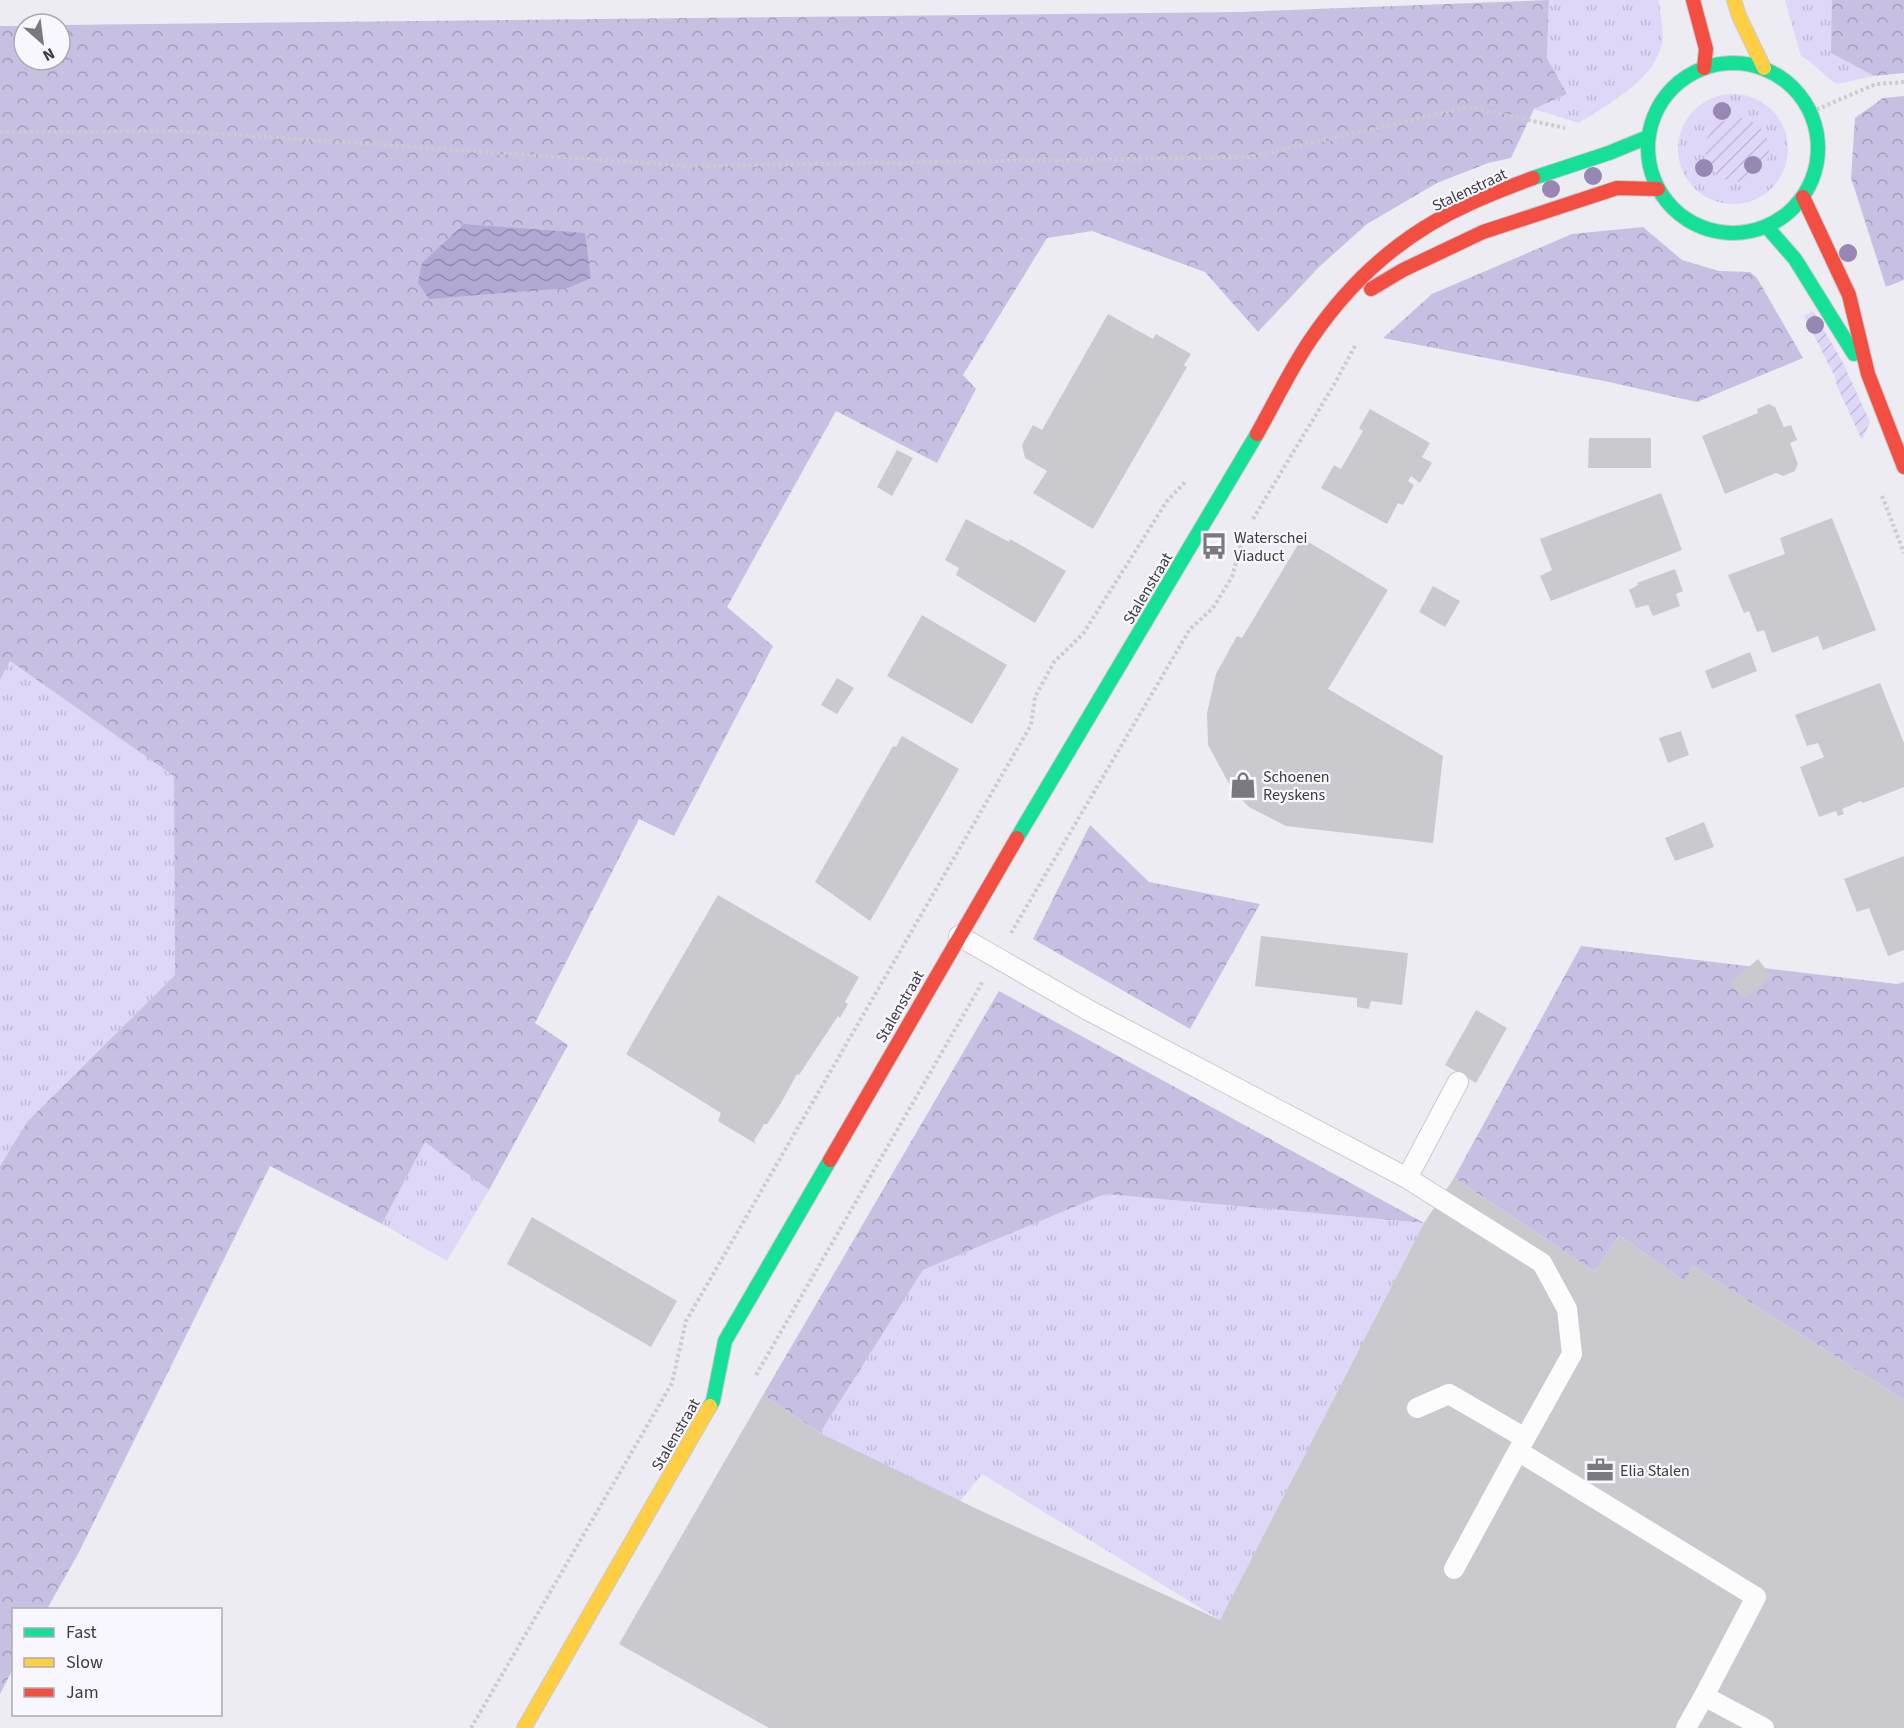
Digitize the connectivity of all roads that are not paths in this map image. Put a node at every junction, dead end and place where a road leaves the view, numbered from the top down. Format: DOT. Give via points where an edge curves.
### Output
graph roads {
  1 [pos="1693,0"];
  2 [pos="1734,0"];
  3 [pos="1704,68"];
  4 [pos="1764,68"];
  5 [pos="1648,137"];
  6 [pos="1658,189"];
  7 [pos="1803,197"];
  8 [pos="1767,227"];
  9 [pos="1332,315"];
  10 [pos="1868,374"];
  11 [pos="1904,466"];
  12 [pos="959,936"];
  13 [pos="1458,1082"];
  14 [pos="1407,1178"];
  15 [pos="1417,1408"];
  16 [pos="1521,1444"];
  17 [pos="1454,1569"];
  18 [pos="1704,1696"];
  19 [pos="524,1728"];
  20 [pos="1686,1728"];
  21 [pos="1764,1728"];
  1 -- 3 [label="street" via="1706,49"];
  2 -- 4 [label="street"];
  3 -- 4 [label="street" via="1734,63"];
  3 -- 5 [label="street" via="1683,79 1667,94"];
  4 -- 7 [label="street" via="1792,87 1811,112 1817,129 1818,156 1812,182"];
  5 -- 6 [label="street" via="1649,164"];
  5 -- 9 [label="street, Stalenstraat" via="1468,204 1416,233 1354,284"];
  6 -- 8 [label="street" via="1679,214 1697,226 1738,234"];
  6 -- 9 [label="street, Stalenstraat" via="1617,188 1483,232 1403,270"];
  7 -- 8 [label="street"];
  7 -- 10 [label="street" via="1849,295"];
  8 -- 10 [label="street" via="1795,259"];
  9 -- 12 [label="street, Stalenstraat" via="1311,339"];
  10 -- 11 [label="street"];
  12 -- 14 [label="lane" via="1088,1010"];
  12 -- 19 [label="street, Stalenstraat" via="724,1341 713,1401"];
  13 -- 14 [label="lane"];
  14 -- 16 [label="lane" via="1542,1263 1567,1309 1572,1354"];
  15 -- 16 [label="lane" via="1449,1394"];
  16 -- 17 [label="lane"];
  16 -- 18 [label="lane" via="1756,1597"];
  18 -- 20 [label="lane"];
  18 -- 21 [label="lane"];
}
